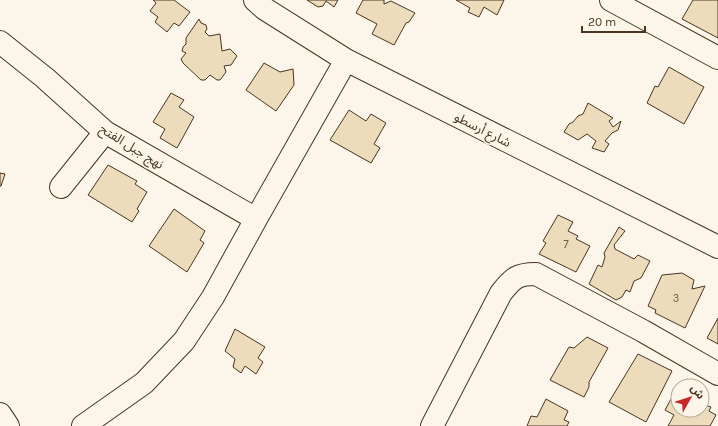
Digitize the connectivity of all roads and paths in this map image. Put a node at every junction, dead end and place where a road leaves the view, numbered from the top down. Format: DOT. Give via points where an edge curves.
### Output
graph roads {
  1 [pos="255,0"];
  2 [pos="611,0"];
  3 [pos="0,42"];
  4 [pos="718,58"];
  5 [pos="346,60"];
  6 [pos="105,132"];
  7 [pos="61,187"];
  8 [pos="256,219"];
  9 [pos="718,247"];
  10 [pos="718,374"];
  11 [pos="0,414"];
  12 [pos="8,426"];
  13 [pos="83,426"];
  14 [pos="432,426"];
  1 -- 5 [label="street, شارع أرسطو"];
  2 -- 4 [label="street"];
  3 -- 6 [label="street, نهج جبل الفتح"];
  5 -- 8 [label="street"];
  5 -- 9 [label="street, شارع أرسطو"];
  6 -- 7 [label="street"];
  6 -- 8 [label="street, نهج جبل الفتح"];
  8 -- 13 [label="street" via="214,297 184,341 144,383"];
  10 -- 14 [label="street" via="536,274 523,274 515,277 501,293"];
  11 -- 12 [label="street"];
}
